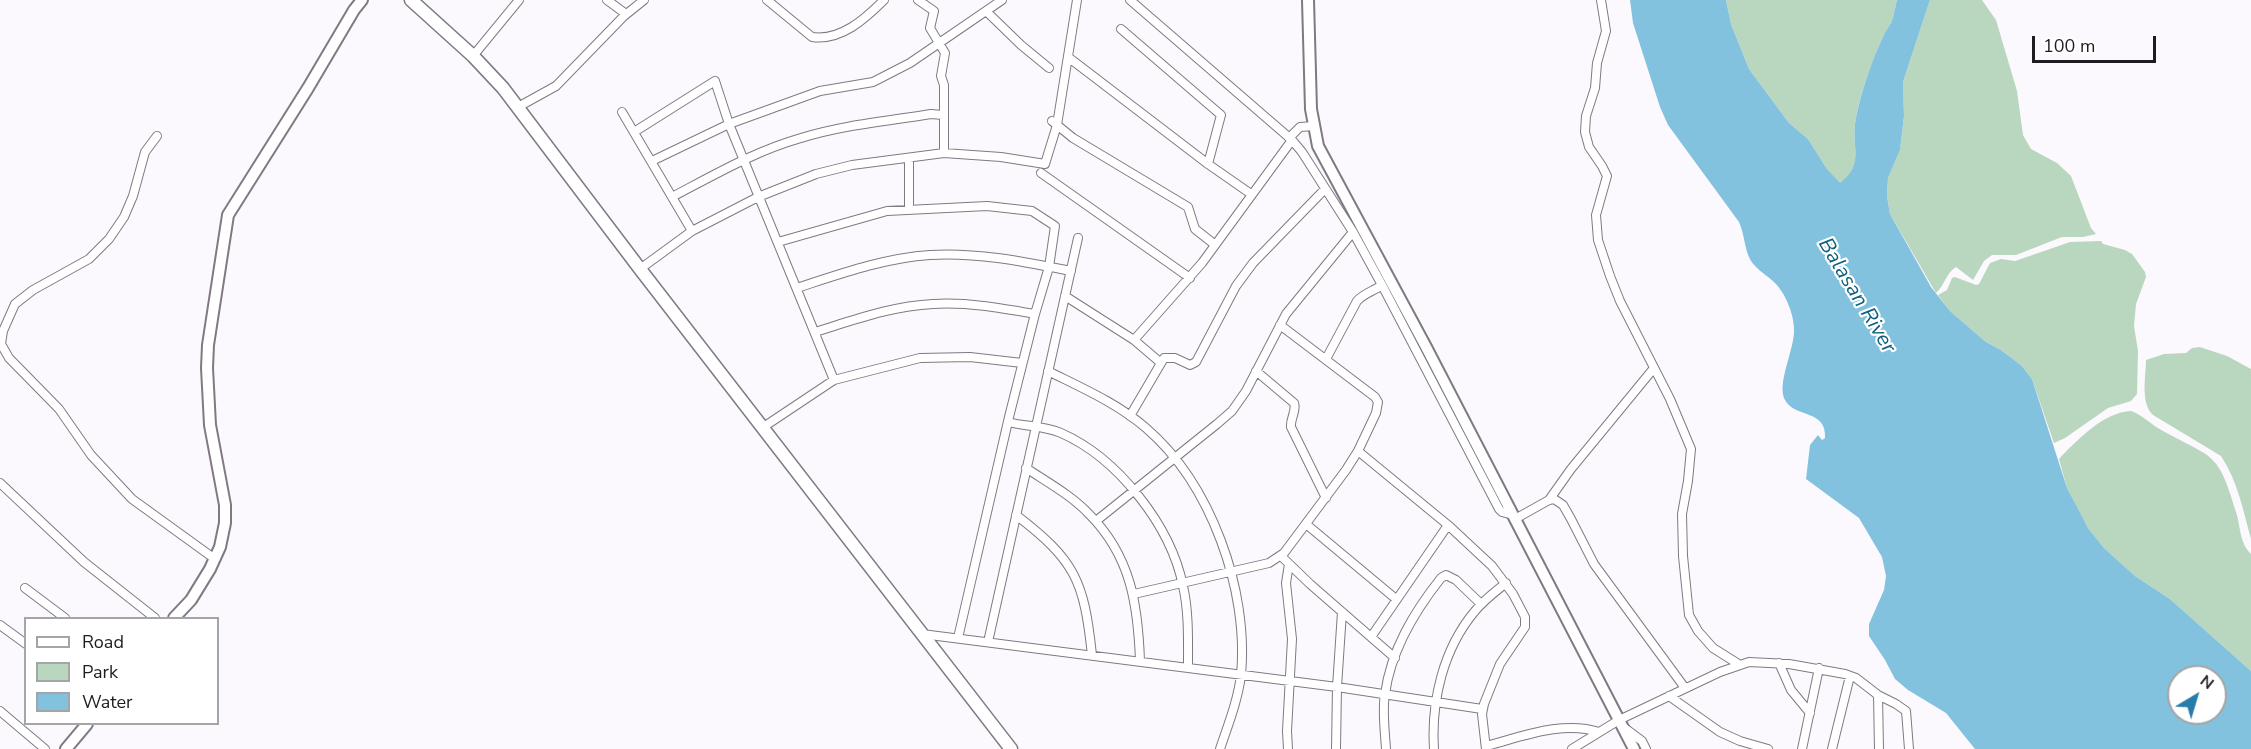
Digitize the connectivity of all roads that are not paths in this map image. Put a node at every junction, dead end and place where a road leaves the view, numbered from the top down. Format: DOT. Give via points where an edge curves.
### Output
graph roads {
  1 [pos="362,0"];
  2 [pos="411,0"];
  3 [pos="519,0"];
  4 [pos="607,0"];
  5 [pos="644,0"];
  6 [pos="767,0"];
  7 [pos="884,0"];
  8 [pos="918,0"];
  9 [pos="1002,0"];
  10 [pos="1077,0"];
  11 [pos="1308,0"];
  12 [pos="1601,0"];
  13 [pos="1135,1"];
  14 [pos="986,11"];
  15 [pos="626,14"];
  16 [pos="1120,29"];
  17 [pos="940,43"];
  18 [pos="473,56"];
  19 [pos="1068,57"];
  20 [pos="1049,68"];
  21 [pos="518,107"];
  22 [pos="622,112"];
  23 [pos="943,115"];
  24 [pos="1055,123"];
  25 [pos="729,124"];
  26 [pos="1314,126"];
  27 [pos="633,132"];
  28 [pos="157,136"];
  29 [pos="1291,139"];
  30 [pos="944,153"];
  31 [pos="909,158"];
  32 [pos="742,160"];
  33 [pos="652,161"];
  34 [pos="1208,164"];
  35 [pos="1041,173"];
  36 [pos="1325,189"];
  37 [pos="1251,194"];
  38 [pos="672,197"];
  39 [pos="758,197"];
  40 [pos="909,210"];
  41 [pos="692,231"];
  42 [pos="1353,232"];
  43 [pos="1078,238"];
  44 [pos="778,242"];
  45 [pos="1214,244"];
  46 [pos="1049,267"];
  47 [pos="640,269"];
  48 [pos="1071,271"];
  49 [pos="1190,278"];
  50 [pos="1382,285"];
  51 [pos="797,288"];
  52 [pos="1065,296"];
  53 [pos="1035,314"];
  54 [pos="1280,325"];
  55 [pos="815,332"];
  56 [pos="1134,340"];
  57 [pos="1326,359"];
  58 [pos="1023,363"];
  59 [pos="1161,363"];
  60 [pos="1654,368"];
  61 [pos="1048,371"];
  62 [pos="1256,371"];
  63 [pos="834,380"];
  64 [pos="1130,416"];
  65 [pos="1008,422"];
  66 [pos="1036,425"];
  67 [pos="762,428"];
  68 [pos="1358,451"];
  69 [pos="1174,459"];
  70 [pos="1026,468"];
  71 [pos="0,483"];
  72 [pos="1134,490"];
  73 [pos="1326,498"];
  74 [pos="1549,500"];
  75 [pos="1016,515"];
  76 [pos="1514,517"];
  77 [pos="1096,521"];
  78 [pos="1306,524"];
  79 [pos="1448,525"];
  80 [pos="1281,556"];
  81 [pos="215,559"];
  82 [pos="1289,564"];
  83 [pos="1230,572"];
  84 [pos="1183,584"];
  85 [pos="1506,584"];
  86 [pos="25,588"];
  87 [pos="1134,594"];
  88 [pos="1396,599"];
  89 [pos="1481,604"];
  90 [pos="1342,612"];
  91 [pos="64,617"];
  92 [pos="154,617"];
  93 [pos="175,617"];
  94 [pos="0,625"];
  95 [pos="922,634"];
  96 [pos="1371,637"];
  97 [pos="958,638"];
  98 [pos="988,642"];
  99 [pos="24,643"];
  100 [pos="1092,655"];
  101 [pos="1395,658"];
  102 [pos="1140,662"];
  103 [pos="1779,663"];
  104 [pos="1740,665"];
  105 [pos="1188,668"];
  106 [pos="1819,668"];
  107 [pos="1241,675"];
  108 [pos="1850,676"];
  109 [pos="1289,681"];
  110 [pos="1337,687"];
  111 [pos="1685,688"];
  112 [pos="1385,694"];
  113 [pos="1878,695"];
  114 [pos="1668,696"];
  115 [pos="1435,702"];
  116 [pos="1482,709"];
  117 [pos="0,711"];
  118 [pos="1810,713"];
  119 [pos="1620,723"];
  120 [pos="85,725"];
  121 [pos="1599,732"];
  122 [pos="1486,747"];
  123 [pos="45,749"];
  124 [pos="66,749"];
  125 [pos="1011,749"];
  126 [pos="1220,749"];
  127 [pos="1288,749"];
  128 [pos="1336,749"];
  129 [pos="1386,749"];
  130 [pos="1434,749"];
  131 [pos="1572,749"];
  132 [pos="1634,749"];
  133 [pos="1646,749"];
  134 [pos="1768,749"];
  135 [pos="1802,749"];
  136 [pos="1832,749"];
  137 [pos="1879,749"];
  138 [pos="1909,749"];
  1 -- 81 [label="street" via="238,198 225,226 207,368 210,425 225,505 223,535"];
  2 -- 18 [label="main road"];
  3 -- 18 [label="street"];
  4 -- 15 [label="street"];
  5 -- 15 [label="street"];
  6 -- 7 [label="street" via="812,37 821,38 836,36"];
  8 -- 17 [label="street" via="934,11 930,28"];
  9 -- 14 [label="street"];
  10 -- 19 [label="street"];
  11 -- 26 [label="street"];
  12 -- 60 [label="street" via="1606,32 1585,132 1589,147 1607,176 1596,230 1610,276"];
  13 -- 29 [label="street"];
  14 -- 17 [label="street"];
  14 -- 20 [label="street"];
  15 -- 21 [label="street" via="556,86"];
  16 -- 34 [label="street" via="1221,115"];
  17 -- 23 [label="street" via="945,53 941,76"];
  17 -- 25 [label="street" via="873,82 820,91"];
  18 -- 21 [label="main road"];
  19 -- 24 [label="street"];
  19 -- 34 [label="street"];
  21 -- 47 [label="main road"];
  22 -- 27 [label="street"];
  23 -- 30 [label="street"];
  23 -- 32 [label="street" via="832,130"];
  24 -- 30 [label="street" via="1045,164"];
  24 -- 45 [label="street" via="1073,138 1188,207 1195,230"];
  25 -- 27 [label="street" via="715,81"];
  25 -- 32 [label="street"];
  25 -- 33 [label="street"];
  26 -- 29 [label="street" via="1300,127"];
  26 -- 76 [label="street" via="1318,146"];
  27 -- 33 [label="street"];
  28 -- 81 [label="street" via="145,153 124,216 109,239 90,259 15,304 1,344 132,500"];
  29 -- 36 [label="street"];
  29 -- 37 [label="street"];
  30 -- 31 [label="street"];
  31 -- 39 [label="street" via="816,174"];
  31 -- 40 [label="street"];
  32 -- 38 [label="street"];
  32 -- 39 [label="street"];
  33 -- 38 [label="street"];
  34 -- 37 [label="street"];
  35 -- 49 [label="street"];
  36 -- 42 [label="street"];
  36 -- 59 [label="street" via="1253,263 1236,286 1196,362 1190,365 1169,357"];
  37 -- 45 [label="street"];
  38 -- 41 [label="street"];
  39 -- 41 [label="street"];
  39 -- 44 [label="street"];
  40 -- 44 [label="street" via="887,212"];
  40 -- 46 [label="street" via="987,206 1032,211 1055,226"];
  41 -- 47 [label="street"];
  42 -- 50 [label="street"];
  42 -- 54 [label="street"];
  43 -- 48 [label="street"];
  44 -- 51 [label="street"];
  45 -- 49 [label="street"];
  46 -- 48 [label="street"];
  46 -- 51 [label="street" via="991,256 930,255 878,263"];
  46 -- 53 [label="street"];
  47 -- 67 [label="main road"];
  48 -- 52 [label="street"];
  49 -- 56 [label="street"];
  50 -- 57 [label="street" via="1358,301"];
  50 -- 76 [label="street" via="1499,509"];
  51 -- 55 [label="street"];
  52 -- 56 [label="street"];
  52 -- 61 [label="street"];
  53 -- 55 [label="street" via="977,304 933,303 884,311"];
  53 -- 58 [label="street"];
  54 -- 57 [label="street"];
  54 -- 62 [label="street"];
  55 -- 63 [label="street"];
  56 -- 59 [label="street"];
  57 -- 68 [label="street" via="1378,402"];
  58 -- 63 [label="street" via="970,357 920,358"];
  58 -- 65 [label="street"];
  59 -- 64 [label="street"];
  60 -- 74 [label="street"];
  60 -- 104 [label="street" via="1691,449 1682,514 1689,615 1713,648"];
  61 -- 64 [label="street"];
  61 -- 66 [label="street"];
  62 -- 69 [label="street" via="1232,411"];
  62 -- 73 [label="street" via="1294,403 1291,427"];
  63 -- 67 [label="street"];
  64 -- 69 [label="street"];
  65 -- 66 [label="street"];
  65 -- 97 [label="street"];
  66 -- 70 [label="street"];
  66 -- 72 [label="street" via="1061,433 1090,450"];
  67 -- 95 [label="main road"];
  68 -- 73 [label="street"];
  68 -- 79 [label="street"];
  69 -- 72 [label="street"];
  69 -- 83 [label="street" via="1208,508"];
  70 -- 75 [label="street"];
  70 -- 77 [label="street" via="1067,495"];
  71 -- 92 [label="street" via="84,562"];
  72 -- 77 [label="street"];
  72 -- 84 [label="street" via="1161,531"];
  73 -- 78 [label="street"];
  74 -- 76 [label="street"];
  74 -- 111 [label="street" via="1563,505 1594,564"];
  75 -- 98 [label="street"];
  75 -- 100 [label="street" via="1067,562 1085,601"];
  76 -- 119 [label="street"];
  77 -- 87 [label="street" via="1115,549"];
  78 -- 80 [label="street"];
  78 -- 88 [label="street"];
  79 -- 85 [label="street"];
  79 -- 88 [label="street"];
  80 -- 82 [label="street"];
  80 -- 83 [label="street"];
  81 -- 93 [label="street" via="201,587"];
  82 -- 90 [label="street"];
  82 -- 109 [label="street" via="1286,583 1293,639"];
  83 -- 84 [label="street"];
  83 -- 107 [label="street" via="1241,641"];
  84 -- 87 [label="street"];
  84 -- 105 [label="street"];
  85 -- 89 [label="street"];
  85 -- 116 [label="street" via="1525,617 1525,627 1500,664"];
  86 -- 91 [label="street"];
  87 -- 102 [label="street"];
  88 -- 96 [label="street"];
  89 -- 101 [label="street" via="1450,576 1441,578 1412,618"];
  89 -- 115 [label="street" via="1455,639"];
  90 -- 96 [label="street"];
  90 -- 110 [label="street"];
  94 -- 99 [label="street"];
  95 -- 97 [label="street"];
  95 -- 125 [label="main road"];
  96 -- 101 [label="street"];
  97 -- 98 [label="street"];
  98 -- 100 [label="street"];
  100 -- 102 [label="street"];
  101 -- 112 [label="street"];
  102 -- 105 [label="street"];
  103 -- 104 [label="street"];
  103 -- 106 [label="street"];
  103 -- 118 [label="street" via="1791,690"];
  104 -- 111 [label="street"];
  105 -- 107 [label="street"];
  106 -- 108 [label="street"];
  106 -- 118 [label="street"];
  107 -- 109 [label="street"];
  107 -- 126 [label="street"];
  108 -- 113 [label="street"];
  108 -- 136 [label="street"];
  109 -- 110 [label="street"];
  109 -- 127 [label="street"];
  110 -- 112 [label="street"];
  110 -- 128 [label="street"];
  111 -- 114 [label="street"];
  112 -- 115 [label="street"];
  112 -- 129 [label="street"];
  113 -- 137 [label="street"];
  113 -- 138 [label="street" via="1906,711"];
  114 -- 119 [label="street"];
  114 -- 134 [label="street" via="1720,732"];
  115 -- 116 [label="street"];
  115 -- 130 [label="street"];
  116 -- 122 [label="street"];
  117 -- 123 [label="street"];
  118 -- 135 [label="street"];
  119 -- 121 [label="street"];
  119 -- 132 [label="street"];
  119 -- 133 [label="street"];
  120 -- 124 [label="street"];
  121 -- 122 [label="street" via="1570,728"];
  121 -- 131 [label="street"];
}
